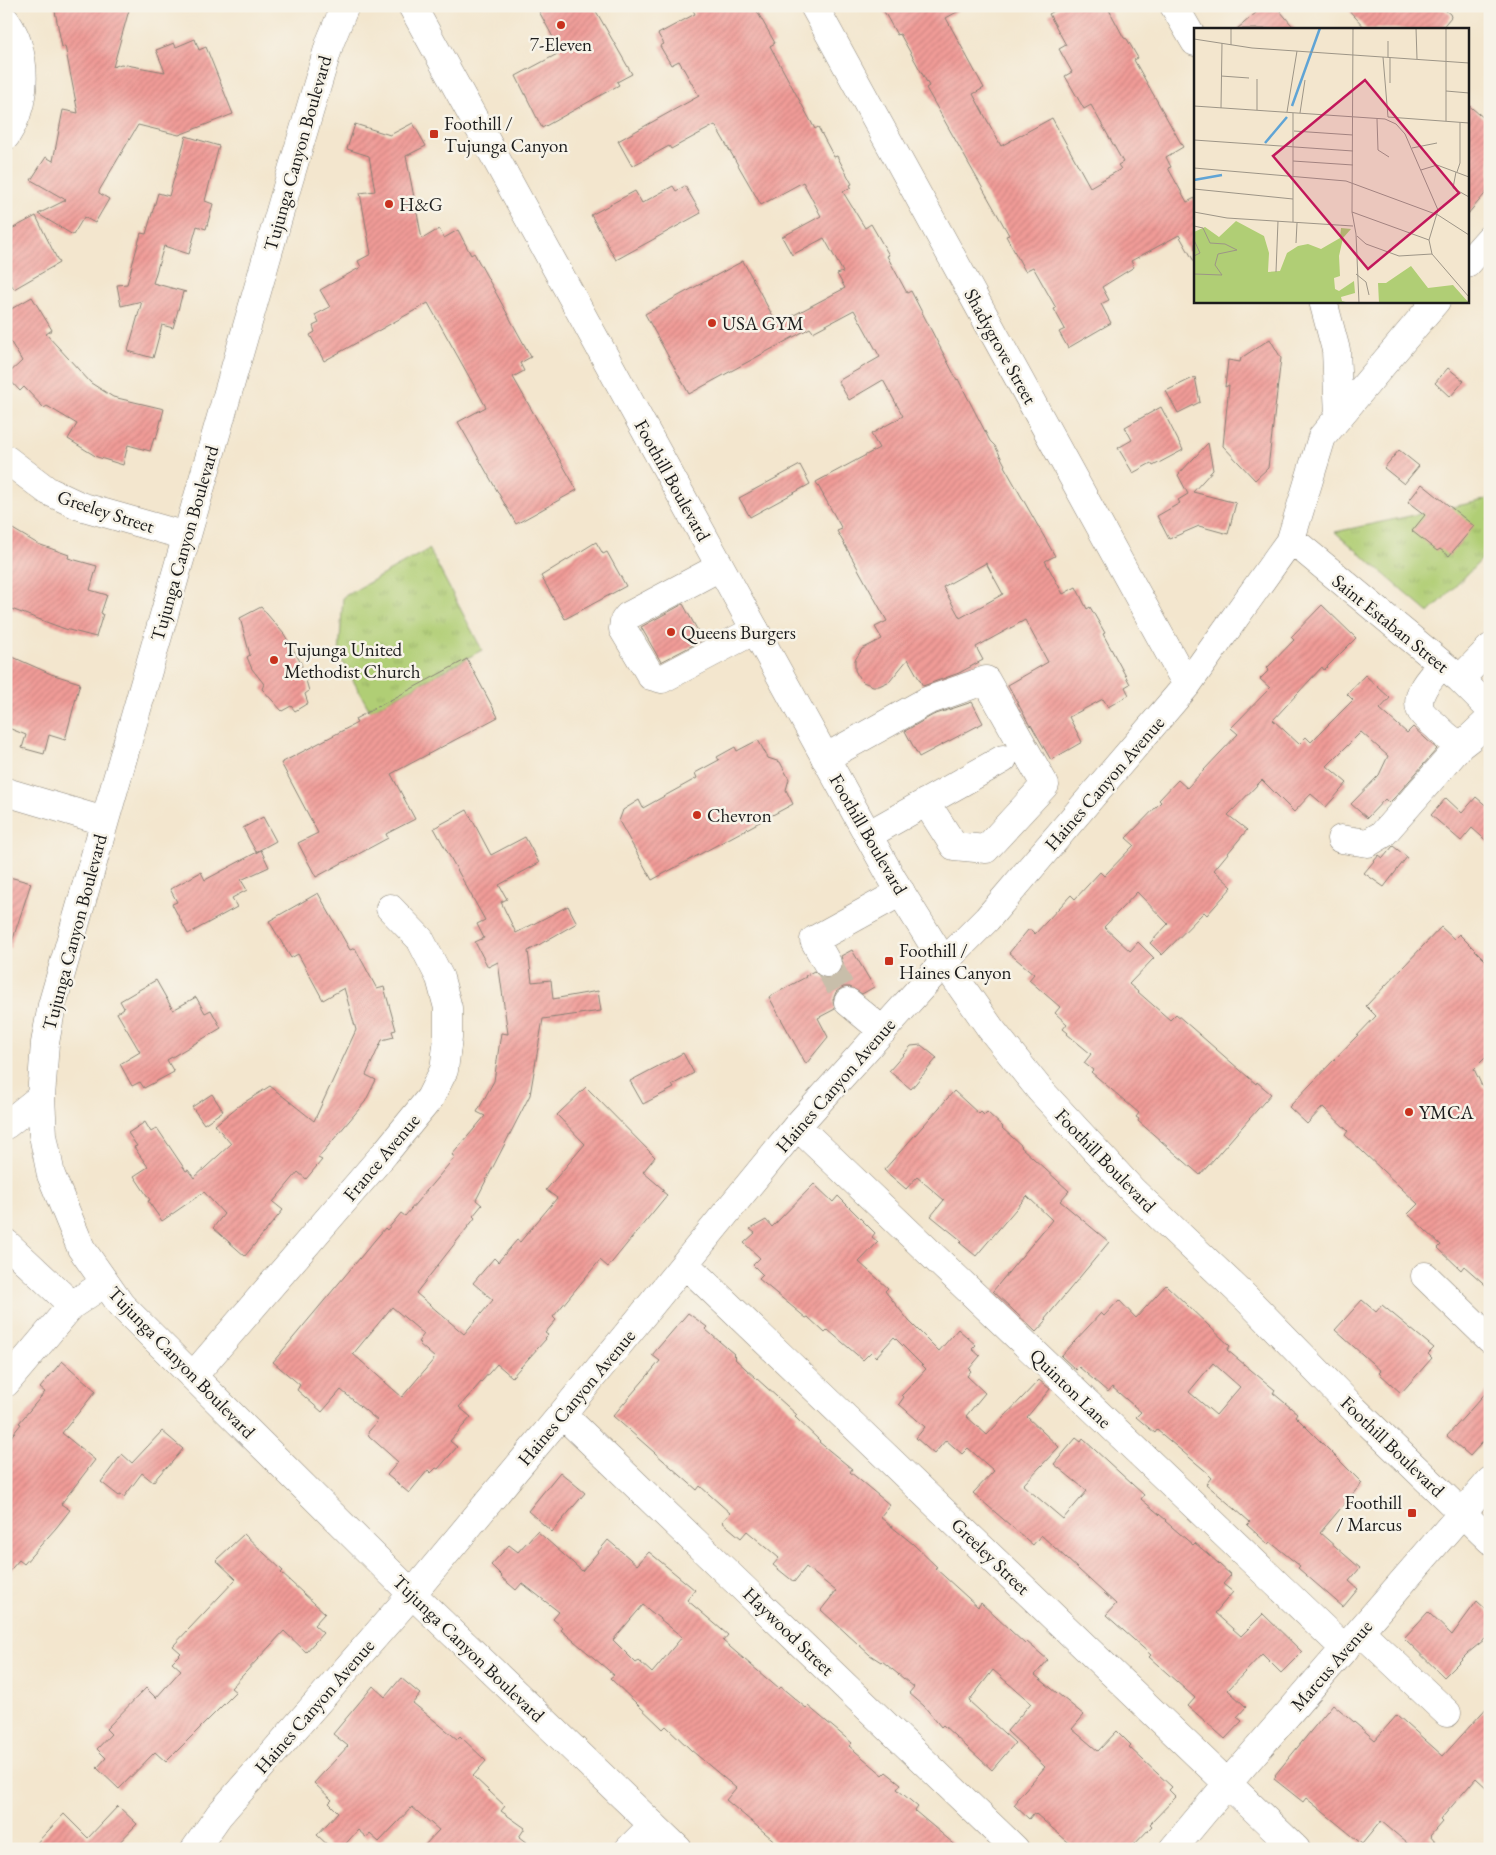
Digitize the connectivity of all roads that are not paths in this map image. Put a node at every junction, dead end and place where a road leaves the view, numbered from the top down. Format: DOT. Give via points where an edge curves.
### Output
graph roads {
  1 [pos="345,6"];
  2 [pos="412,6"];
  3 [pos="814,6"];
  4 [pos="1174,6"];
  5 [pos="6,21"];
  6 [pos="1194,40"];
  7 [pos="6,136"];
  8 [pos="1490,238"];
  9 [pos="1468,263"];
  10 [pos="1323,302"];
  11 [pos="1435,302"];
  12 [pos="1339,415"];
  13 [pos="6,459"];
  14 [pos="186,536"];
  15 [pos="1291,539"];
  16 [pos="720,567"];
  17 [pos="755,630"];
  18 [pos="1490,648"];
  19 [pos="1451,672"];
  20 [pos="1187,685"];
  21 [pos="1490,708"];
  22 [pos="1490,719"];
  23 [pos="1461,745"];
  24 [pos="825,758"];
  25 [pos="1003,759"];
  26 [pos="6,792"];
  27 [pos="926,802"];
  28 [pos="104,821"];
  29 [pos="868,835"];
  30 [pos="1341,840"];
  31 [pos="901,892"];
  32 [pos="390,908"];
  33 [pos="944,962"];
  34 [pos="827,964"];
  35 [pos="848,1002"];
  36 [pos="883,1031"];
  37 [pos="41,1098"];
  38 [pos="6,1125"];
  39 [pos="796,1126"];
  40 [pos="6,1243"];
  41 [pos="685,1264"];
  42 [pos="1426,1276"];
  43 [pos="105,1284"];
  44 [pos="72,1305"];
  45 [pos="1490,1339"];
  46 [pos="193,1376"];
  47 [pos="6,1383"];
  48 [pos="562,1414"];
  49 [pos="1490,1481"];
  50 [pos="1462,1513"];
  51 [pos="1490,1540"];
  52 [pos="412,1594"];
  53 [pos="1352,1640"];
  54 [pos="1447,1713"];
  55 [pos="1228,1783"];
  56 [pos="653,1825"];
  57 [pos="195,1849"];
  58 [pos="630,1849"];
  59 [pos="678,1849"];
  60 [pos="1015,1849"];
  61 [pos="1173,1849"];
  62 [pos="1296,1849"];
  1 -- 14 [label="street, Tujunga Canyon Boulevard" via="330,42"];
  2 -- 16 [label="street, Foothill Boulevard"];
  3 -- 20 [label="street, Shadygrove Street"];
  4 -- 6 [label="street"];
  5 -- 7 [label="street" via="17,41 23,80 17,116"];
  8 -- 9 [label="street"];
  10 -- 12 [label="street" via="1336,350"];
  11 -- 12 [label="street, Haines Canyon Avenue"];
  12 -- 15 [label="street, Haines Canyon Avenue" via="1322,437"];
  13 -- 14 [label="street, Greeley Street" via="48,491 80,506"];
  14 -- 28 [label="street, Tujunga Canyon Boulevard"];
  15 -- 19 [label="street, Saint Estaban Street"];
  15 -- 20 [label="street, Haines Canyon Avenue"];
  16 -- 17 [label="street, Foothill Boulevard"];
  16 -- 17 [label="street" via="628,616 623,629 651,676 662,679"];
  17 -- 24 [label="street, Foothill Boulevard"];
  18 -- 19 [label="street"];
  19 -- 21 [label="street, Saint Estaban Street"];
  19 -- 23 [label="street" via="1426,683 1420,698 1420,710 1452,742"];
  20 -- 33 [label="street, Haines Canyon Avenue" via="987,919"];
  22 -- 23 [label="street"];
  23 -- 30 [label="street" via="1383,834 1368,842"];
  24 -- 27 [label="street" via="927,701 986,680 1045,785 986,849 954,846"];
  24 -- 29 [label="street, Foothill Boulevard"];
  25 -- 27 [label="street"];
  26 -- 28 [label="street"];
  27 -- 29 [label="street"];
  28 -- 37 [label="street, Tujunga Canyon Boulevard" via="52,1005"];
  29 -- 31 [label="street, Foothill Boulevard"];
  31 -- 33 [label="street, Foothill Boulevard"];
  31 -- 34 [label="street" via="814,940"];
  32 -- 46 [label="street, France Avenue" via="420,939 440,978 448,1008 444,1070 430,1098 385,1153"];
  33 -- 36 [label="street, Haines Canyon Avenue"];
  33 -- 50 [label="street, Foothill Boulevard" via="991,1029 1067,1121"];
  35 -- 36 [label="street"];
  36 -- 39 [label="street, Haines Canyon Avenue"];
  37 -- 38 [label="street"];
  37 -- 43 [label="street, Tujunga Canyon Boulevard" via="43,1135 51,1175 81,1248"];
  39 -- 41 [label="street, Haines Canyon Avenue"];
  39 -- 53 [label="street, Quinton Lane"];
  40 -- 44 [label="street"];
  41 -- 48 [label="street, Haines Canyon Avenue"];
  41 -- 55 [label="street, Greeley Street"];
  42 -- 45 [label="street"];
  43 -- 44 [label="street"];
  43 -- 46 [label="street, Tujunga Canyon Boulevard" via="121,1305"];
  44 -- 47 [label="street"];
  46 -- 52 [label="street, Tujunga Canyon Boulevard"];
  48 -- 52 [label="street, Haines Canyon Avenue"];
  48 -- 60 [label="street, Haywood Street"];
  49 -- 50 [label="street, Marcus Avenue"];
  50 -- 51 [label="street, Foothill Boulevard"];
  50 -- 53 [label="street, Marcus Avenue"];
  52 -- 56 [label="street, Tujunga Canyon Boulevard"];
  52 -- 57 [label="street, Haines Canyon Avenue" via="219,1815"];
  53 -- 54 [label="street, Quinton Lane"];
  53 -- 55 [label="street, Marcus Avenue"];
  55 -- 61 [label="street, Marcus Avenue"];
  55 -- 62 [label="street, Greeley Street"];
  56 -- 58 [label="street"];
  56 -- 59 [label="street, Tujunga Canyon Boulevard"];
}
